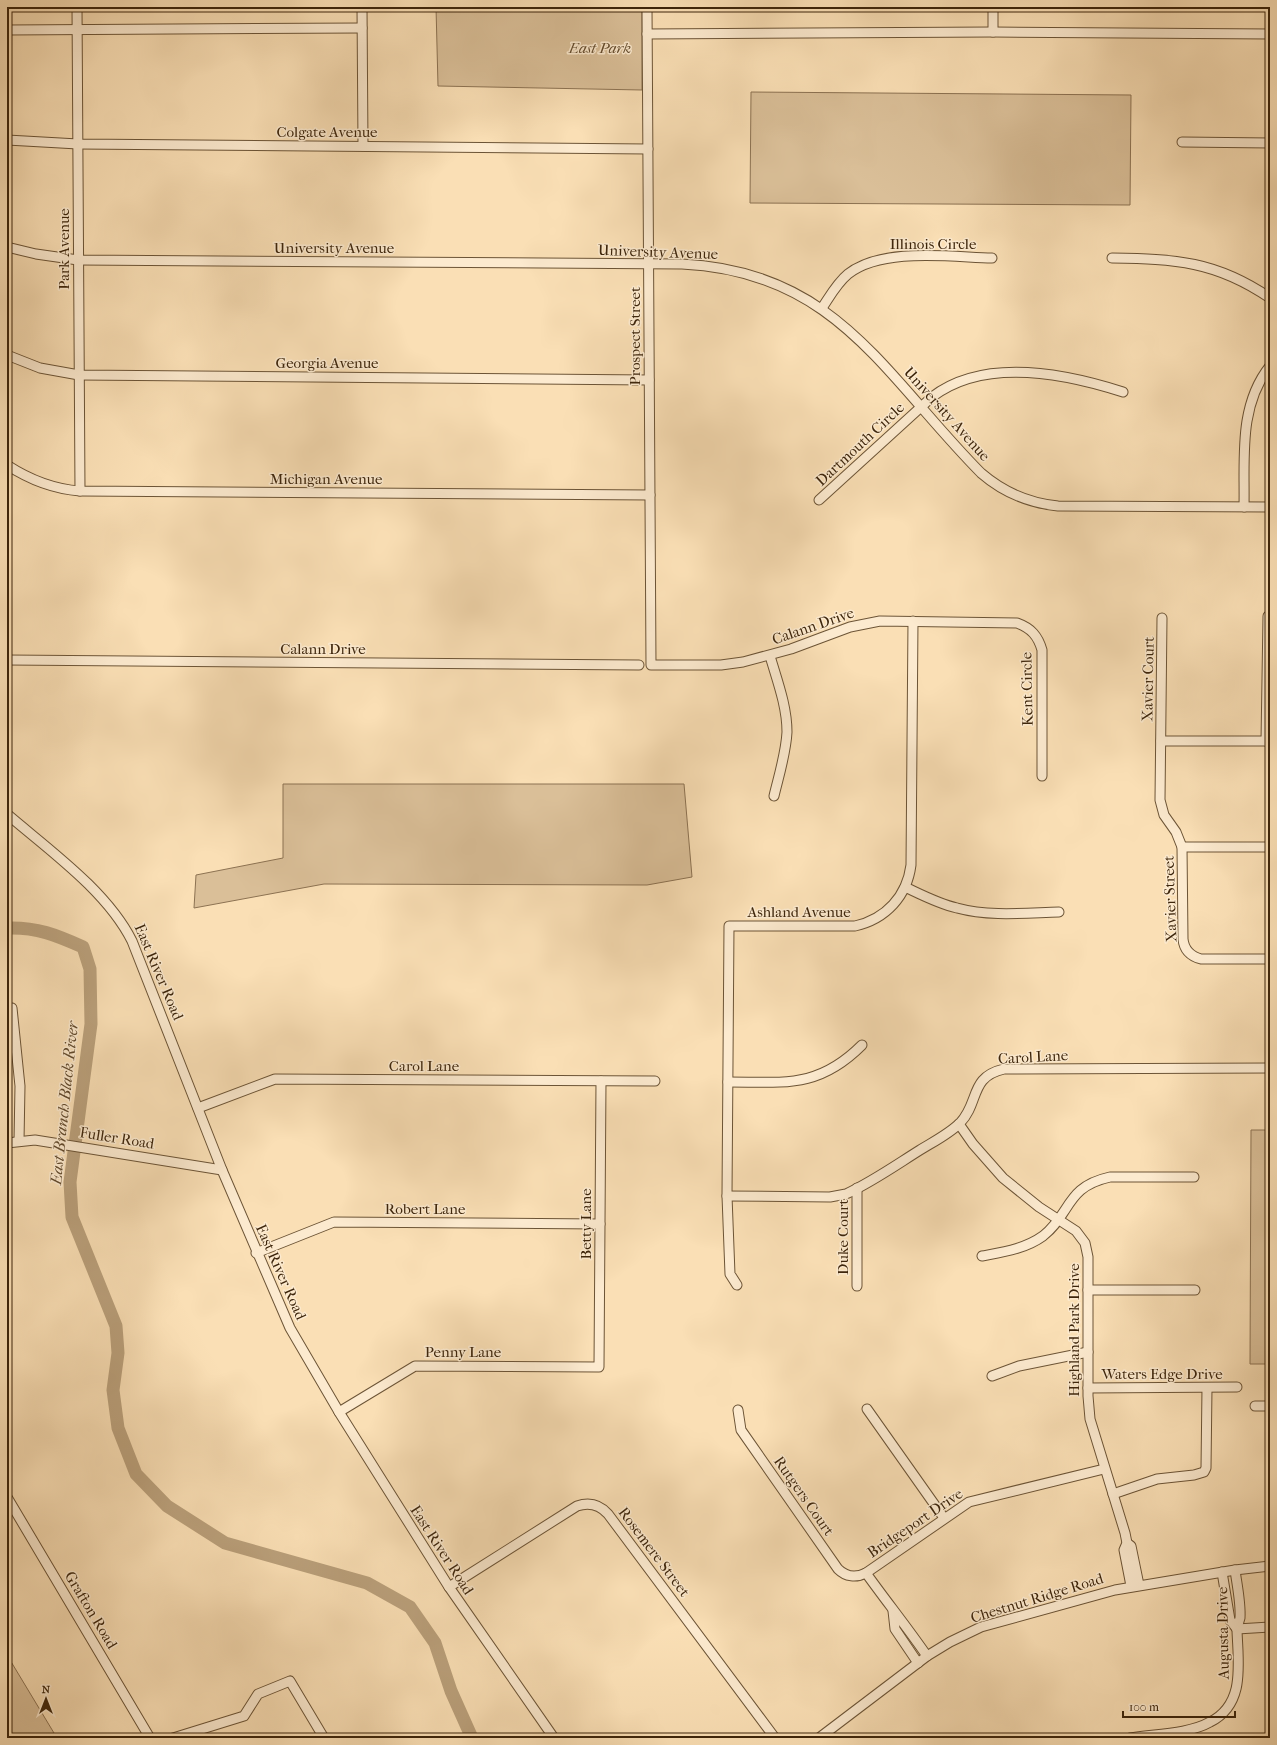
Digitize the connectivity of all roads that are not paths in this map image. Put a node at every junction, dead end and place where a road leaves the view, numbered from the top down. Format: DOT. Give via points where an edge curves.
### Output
graph roads {
  1 [pos="77,7"];
  2 [pos="362,7"];
  3 [pos="647,7"];
  4 [pos="993,7"];
  5 [pos="362,28"];
  6 [pos="7,30"];
  7 [pos="77,30"];
  8 [pos="994,32"];
  9 [pos="647,34"];
  10 [pos="1270,34"];
  11 [pos="7,140"];
  12 [pos="1182,142"];
  13 [pos="1270,143"];
  14 [pos="78,144"];
  15 [pos="363,146"];
  16 [pos="648,149"];
  17 [pos="7,247"];
  18 [pos="992,258"];
  19 [pos="1112,258"];
  20 [pos="78,260"];
  21 [pos="649,264"];
  22 [pos="1270,298"];
  23 [pos="822,308"];
  24 [pos="7,355"];
  25 [pos="1270,366"];
  26 [pos="79,375"];
  27 [pos="649,380"];
  28 [pos="1123,392"];
  29 [pos="921,407"];
  30 [pos="7,465"];
  31 [pos="80,491"];
  32 [pos="650,495"];
  33 [pos="819,500"];
  34 [pos="1244,507"];
  35 [pos="1270,507"];
  36 [pos="1268,616"];
  37 [pos="1162,618"];
  38 [pos="913,621"];
  39 [pos="1008,621"];
  40 [pos="770,656"];
  41 [pos="7,660"];
  42 [pos="639,665"];
  43 [pos="651,665"];
  44 [pos="1161,741"];
  45 [pos="1268,741"];
  46 [pos="1042,776"];
  47 [pos="774,796"];
  48 [pos="7,814"];
  49 [pos="1270,846"];
  50 [pos="1182,847"];
  51 [pos="905,887"];
  52 [pos="1058,912"];
  53 [pos="1270,959"];
  54 [pos="12,1008"];
  55 [pos="862,1045"];
  56 [pos="1270,1068"];
  57 [pos="601,1081"];
  58 [pos="655,1081"];
  59 [pos="728,1082"];
  60 [pos="198,1108"];
  61 [pos="959,1124"];
  62 [pos="19,1141"];
  63 [pos="7,1143"];
  64 [pos="222,1170"];
  65 [pos="1194,1177"];
  66 [pos="858,1188"];
  67 [pos="727,1196"];
  68 [pos="1058,1219"];
  69 [pos="600,1224"];
  70 [pos="256,1253"];
  71 [pos="982,1256"];
  72 [pos="737,1285"];
  73 [pos="857,1286"];
  74 [pos="1088,1290"];
  75 [pos="1195,1290"];
  76 [pos="1088,1352"];
  77 [pos="599,1367"];
  78 [pos="992,1376"];
  79 [pos="1238,1387"];
  80 [pos="1088,1388"];
  81 [pos="1207,1388"];
  82 [pos="1255,1406"];
  83 [pos="1270,1406"];
  84 [pos="867,1409"];
  85 [pos="738,1410"];
  86 [pos="339,1412"];
  87 [pos="1104,1469"];
  88 [pos="1113,1494"];
  89 [pos="7,1497"];
  90 [pos="944,1518"];
  91 [pos="1270,1566"];
  92 [pos="1235,1570"];
  93 [pos="1222,1572"];
  94 [pos="866,1573"];
  95 [pos="1135,1585"];
  96 [pos="449,1587"];
  97 [pos="893,1611"];
  98 [pos="1270,1627"];
  99 [pos="1237,1629"];
  100 [pos="927,1656"];
  101 [pos="918,1663"];
  102 [pos="1169,1735"];
  103 [pos="150,1738"];
  104 [pos="173,1738"];
  105 [pos="324,1738"];
  106 [pos="554,1738"];
  107 [pos="775,1738"];
  108 [pos="819,1738"];
  109 [pos="1130,1738"];
  1 -- 7 [label="street, Park Avenue"];
  2 -- 5 [label="street"];
  3 -- 9 [label="street, Prospect Street"];
  4 -- 8 [label="street"];
  5 -- 7 [label="street"];
  5 -- 15 [label="street"];
  6 -- 7 [label="street"];
  7 -- 14 [label="street, Park Avenue"];
  8 -- 9 [label="street"];
  8 -- 10 [label="street"];
  9 -- 16 [label="street, Prospect Street"];
  11 -- 14 [label="street, Colgate Avenue"];
  12 -- 13 [label="street"];
  14 -- 15 [label="street, Colgate Avenue"];
  14 -- 20 [label="street, Park Avenue"];
  15 -- 16 [label="street, Colgate Avenue"];
  16 -- 21 [label="street, Prospect Street"];
  17 -- 20 [label="street, University Avenue"];
  18 -- 23 [label="street, Illinois Circle" via="899,256 878,259 848,275 838,284"];
  19 -- 22 [label="street" via="1194,263 1227,274"];
  20 -- 21 [label="street, University Avenue"];
  20 -- 26 [label="street, Park Avenue"];
  21 -- 23 [label="street, University Avenue" via="698,265 742,272 783,286"];
  21 -- 27 [label="street, Prospect Street"];
  23 -- 29 [label="street, University Avenue" via="852,332"];
  24 -- 26 [label="street, Georgia Avenue" via="40,368"];
  25 -- 34 [label="street" via="1257,387 1247,418"];
  26 -- 27 [label="street, Georgia Avenue"];
  26 -- 31 [label="street, Park Avenue"];
  27 -- 32 [label="street, Prospect Street"];
  28 -- 29 [label="street, Dartmouth Circle" via="1049,375 990,374 955,383"];
  29 -- 33 [label="street, Dartmouth Circle"];
  29 -- 34 [label="street, University Avenue" via="981,473 1007,492 1027,500 1058,506"];
  30 -- 31 [label="street, Michigan Avenue" via="40,482"];
  31 -- 32 [label="street, Michigan Avenue"];
  32 -- 43 [label="street, Prospect Street"];
  34 -- 35 [label="street, University Avenue"];
  36 -- 45 [label="street"];
  37 -- 44 [label="street, Xavier Court"];
  38 -- 39 [label="street, Calann Drive"];
  38 -- 40 [label="street, Calann Drive" via="880,622 850,627"];
  38 -- 51 [label="street, Ashland Avenue" via="912,856 911,870"];
  39 -- 46 [label="street, Kent Circle" via="1023,625 1033,632 1042,650"];
  40 -- 43 [label="street, Calann Drive" via="721,665"];
  40 -- 47 [label="street" via="787,731"];
  41 -- 42 [label="street, Calann Drive"];
  44 -- 45 [label="street"];
  44 -- 50 [label="street, Xavier Street" via="1162,808"];
  48 -- 60 [label="street, East River Road" via="101,897 124,925"];
  49 -- 50 [label="street"];
  50 -- 53 [label="street, Xavier Street" via="1183,939 1187,952 1201,959"];
  51 -- 52 [label="street" via="943,904 971,911 1001,914"];
  51 -- 59 [label="street, Ashland Avenue" via="887,911 861,925 729,926"];
  54 -- 62 [label="street" via="20,1086"];
  55 -- 59 [label="street" via="840,1064 809,1079"];
  56 -- 61 [label="street, Carol Lane" via="1004,1069 990,1074 977,1086 968,1113"];
  57 -- 58 [label="street, Carol Lane"];
  57 -- 60 [label="street, Carol Lane" via="275,1078"];
  57 -- 69 [label="street, Betty Lane"];
  59 -- 67 [label="street, Ashland Avenue"];
  60 -- 64 [label="street, East River Road"];
  61 -- 66 [label="street, Carol Lane"];
  61 -- 68 [label="street, Highland Park Drive" via="982,1156 1003,1178"];
  62 -- 63 [label="street, Fuller Road"];
  62 -- 64 [label="street, Fuller Road" via="54,1142"];
  64 -- 70 [label="street, East River Road"];
  65 -- 68 [label="street" via="1100,1179 1082,1188"];
  66 -- 67 [label="street, Carol Lane" via="846,1194 830,1197"];
  66 -- 73 [label="street, Duke Court"];
  67 -- 72 [label="street, Ashland Avenue" via="730,1274"];
  68 -- 71 [label="street" via="1044,1235 1029,1245"];
  68 -- 74 [label="street, Highland Park Drive" via="1076,1231 1085,1242 1088,1257"];
  69 -- 70 [label="street, Robert Lane" via="334,1222"];
  69 -- 77 [label="street, Betty Lane"];
  70 -- 86 [label="street, East River Road" via="290,1328"];
  74 -- 75 [label="street"];
  74 -- 76 [label="street, Highland Park Drive"];
  76 -- 78 [label="street" via="1019,1366"];
  76 -- 80 [label="street, Highland Park Drive"];
  77 -- 86 [label="street, Penny Lane" via="415,1366"];
  79 -- 81 [label="street, Waters Edge Drive"];
  80 -- 81 [label="street, Waters Edge Drive"];
  80 -- 87 [label="street, Highland Park Drive" via="1090,1419"];
  81 -- 88 [label="street" via="1204,1472 1157,1479"];
  82 -- 83 [label="street"];
  84 -- 90 [label="street"];
  85 -- 94 [label="street, Rutgers Court" via="741,1430 838,1569 849,1576 861,1576"];
  86 -- 96 [label="street, East River Road"];
  87 -- 88 [label="street, Highland Park Drive"];
  87 -- 90 [label="street, Bridgeport Drive" via="980,1498"];
  88 -- 95 [label="street, Highland Park Drive" via="1127,1542 1124,1550"];
  89 -- 103 [label="street, Grafton Road"];
  90 -- 94 [label="street, Bridgeport Drive"];
  91 -- 92 [label="street, Chestnut Ridge Road"];
  92 -- 93 [label="street, Chestnut Ridge Road"];
  92 -- 99 [label="street, Augusta Drive" via="1240,1618"];
  93 -- 95 [label="street, Chestnut Ridge Road"];
  93 -- 99 [label="street" via="1230,1620"];
  94 -- 97 [label="street, Bridgeport Drive"];
  95 -- 100 [label="street, Chestnut Ridge Road" via="981,1628"];
  96 -- 106 [label="street, East River Road"];
  96 -- 107 [label="street, Rosemere Street" via="577,1506 587,1504 600,1507 608,1514"];
  97 -- 100 [label="street, Bridgeport Drive" via="900,1616"];
  97 -- 101 [label="street" via="895,1629"];
  98 -- 99 [label="street"];
  99 -- 102 [label="street, Augusta Drive" via="1239,1676 1231,1703 1211,1722"];
  100 -- 101 [label="street, Chestnut Ridge Road"];
  101 -- 108 [label="street, Chestnut Ridge Road"];
  102 -- 109 [label="street, Augusta Drive"];
  104 -- 105 [label="street" via="244,1716 258,1694 290,1681"];
}
